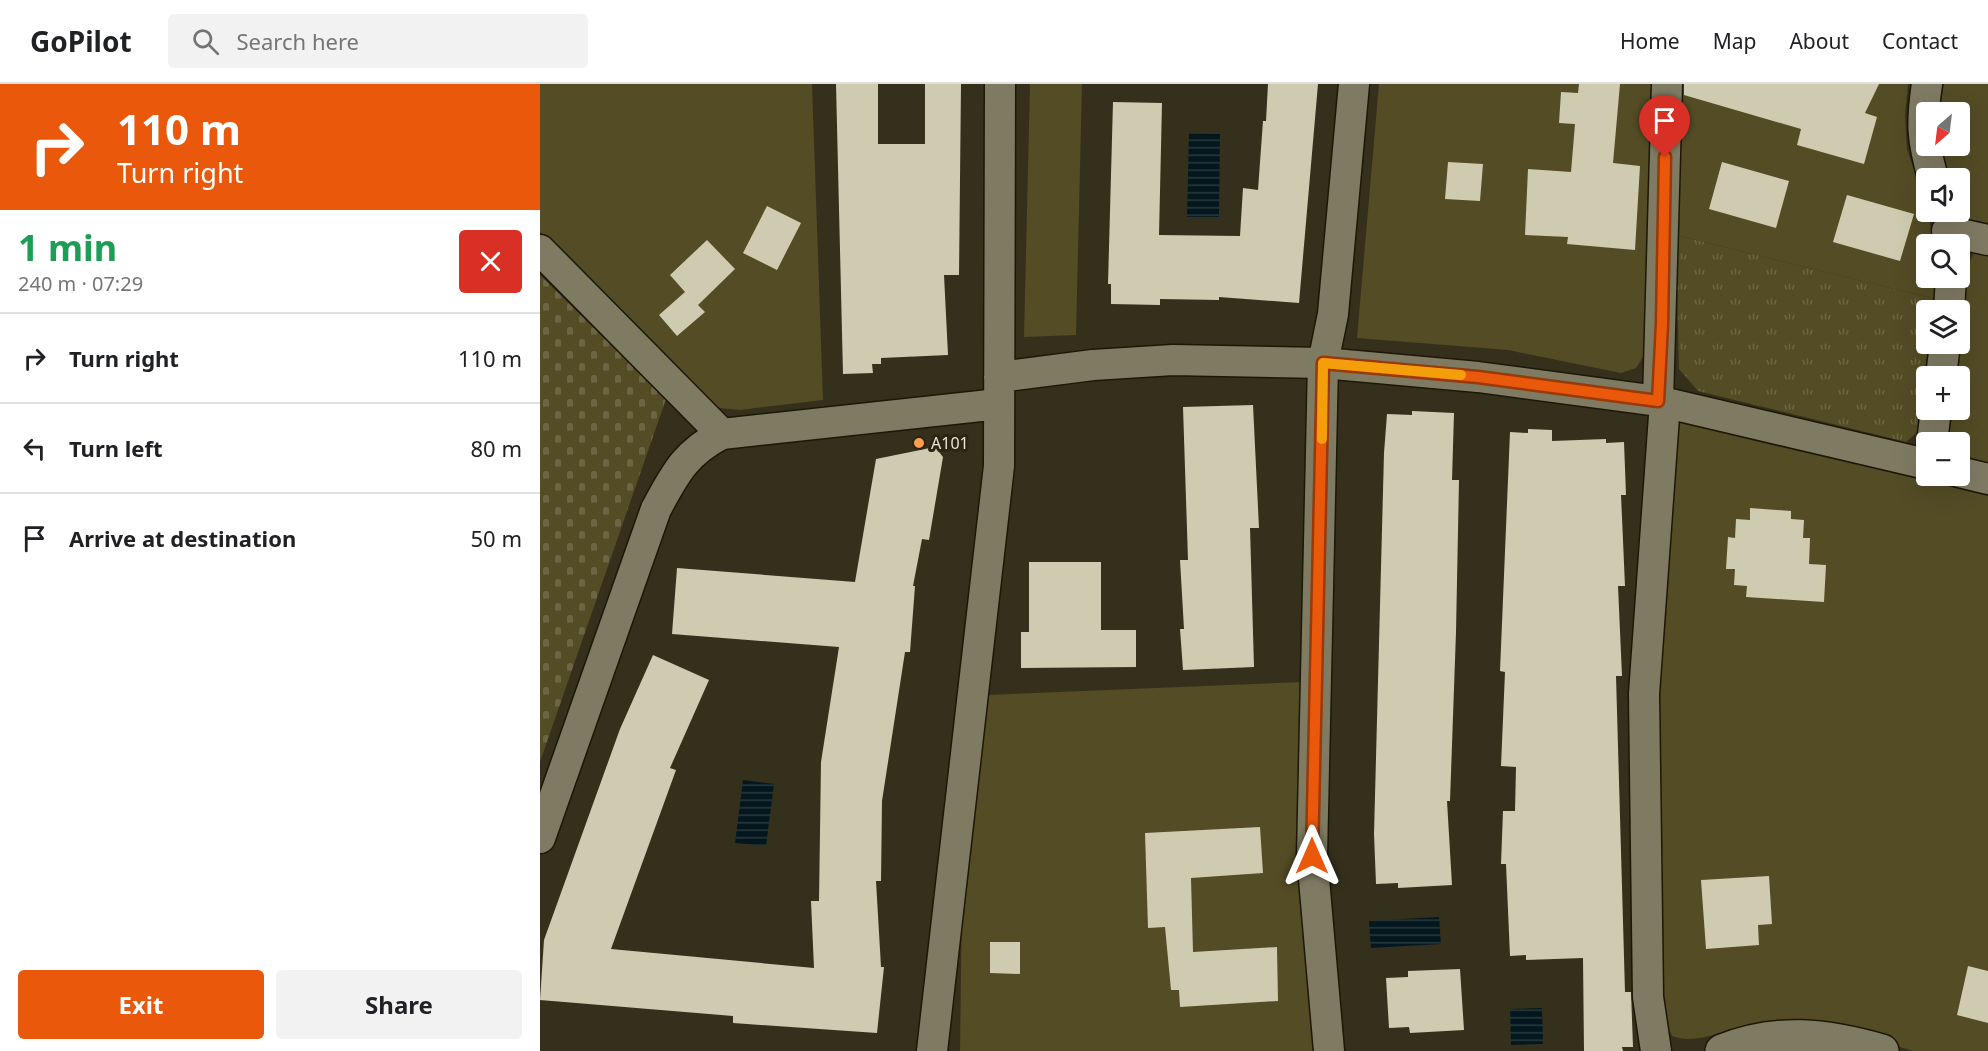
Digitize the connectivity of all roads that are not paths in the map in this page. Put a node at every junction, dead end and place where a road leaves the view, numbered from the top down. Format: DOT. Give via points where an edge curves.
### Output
graph roads {
  1 [pos="1000,84"];
  2 [pos="1354,84"];
  3 [pos="1667,84"];
  4 [pos="1927,84"];
  5 [pos="1930,168"];
  6 [pos="1946,229"];
  7 [pos="1988,240"];
  8 [pos="540,250"];
  9 [pos="1323,363"];
  10 [pos="999,391"];
  11 [pos="1662,401"];
  12 [pos="722,434"];
  13 [pos="1916,462"];
  14 [pos="1970,475"];
  15 [pos="1988,479"];
  16 [pos="540,838"];
  17 [pos="932,1051"];
  18 [pos="1329,1051"];
  19 [pos="1656,1051"];
  20 [pos="1722,1051"];
  21 [pos="1882,1051"];
  1 -- 10 [label="street"];
  2 -- 9 [label="street" via="1333,314"];
  3 -- 11 [label="street"];
  4 -- 5 [label="street" via="1921,126"];
  6 -- 7 [label="street"];
  8 -- 12 [label="street"];
  9 -- 10 [label="street" via="1173,360 1093,365"];
  9 -- 11 [label="street" via="1478,377"];
  9 -- 18 [label="street" via="1312,856"];
  10 -- 12 [label="street"];
  10 -- 17 [label="street" via="999,466 993,533"];
  11 -- 13 [label="street"];
  11 -- 19 [label="street" via="1644,694 1648,997"];
  12 -- 16 [label="street" via="699,446 684,461 656,509"];
  14 -- 15 [label="street"];
  20 -- 21 [label="street" via="1758,1039 1809,1035"];
}
